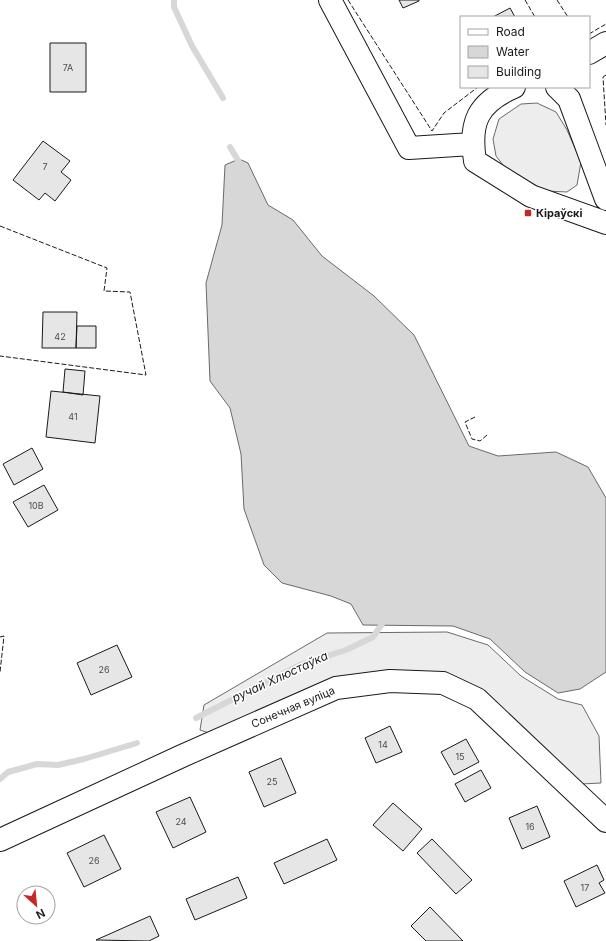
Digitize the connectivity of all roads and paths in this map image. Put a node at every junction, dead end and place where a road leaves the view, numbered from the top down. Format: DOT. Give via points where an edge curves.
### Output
graph roads {
  1 [pos="330,0"];
  2 [pos="606,43"];
  3 [pos="590,53"];
  4 [pos="512,88"];
  5 [pos="558,88"];
  6 [pos="472,144"];
  7 [pos="606,200"];
  8 [pos="606,223"];
  9 [pos="606,821"];
  10 [pos="0,840"];
  1 -- 6 [label="street" via="409,148"];
  2 -- 3 [label="street"];
  4 -- 6 [label="street" via="498,94 482,107 474,124"];
  5 -- 7 [label="street" via="569,99"];
  6 -- 8 [label="street" via="475,161 531,196"];
  9 -- 10 [label="street, Сонечная вуліца" via="477,699 443,683 390,681 336,688"];
}
